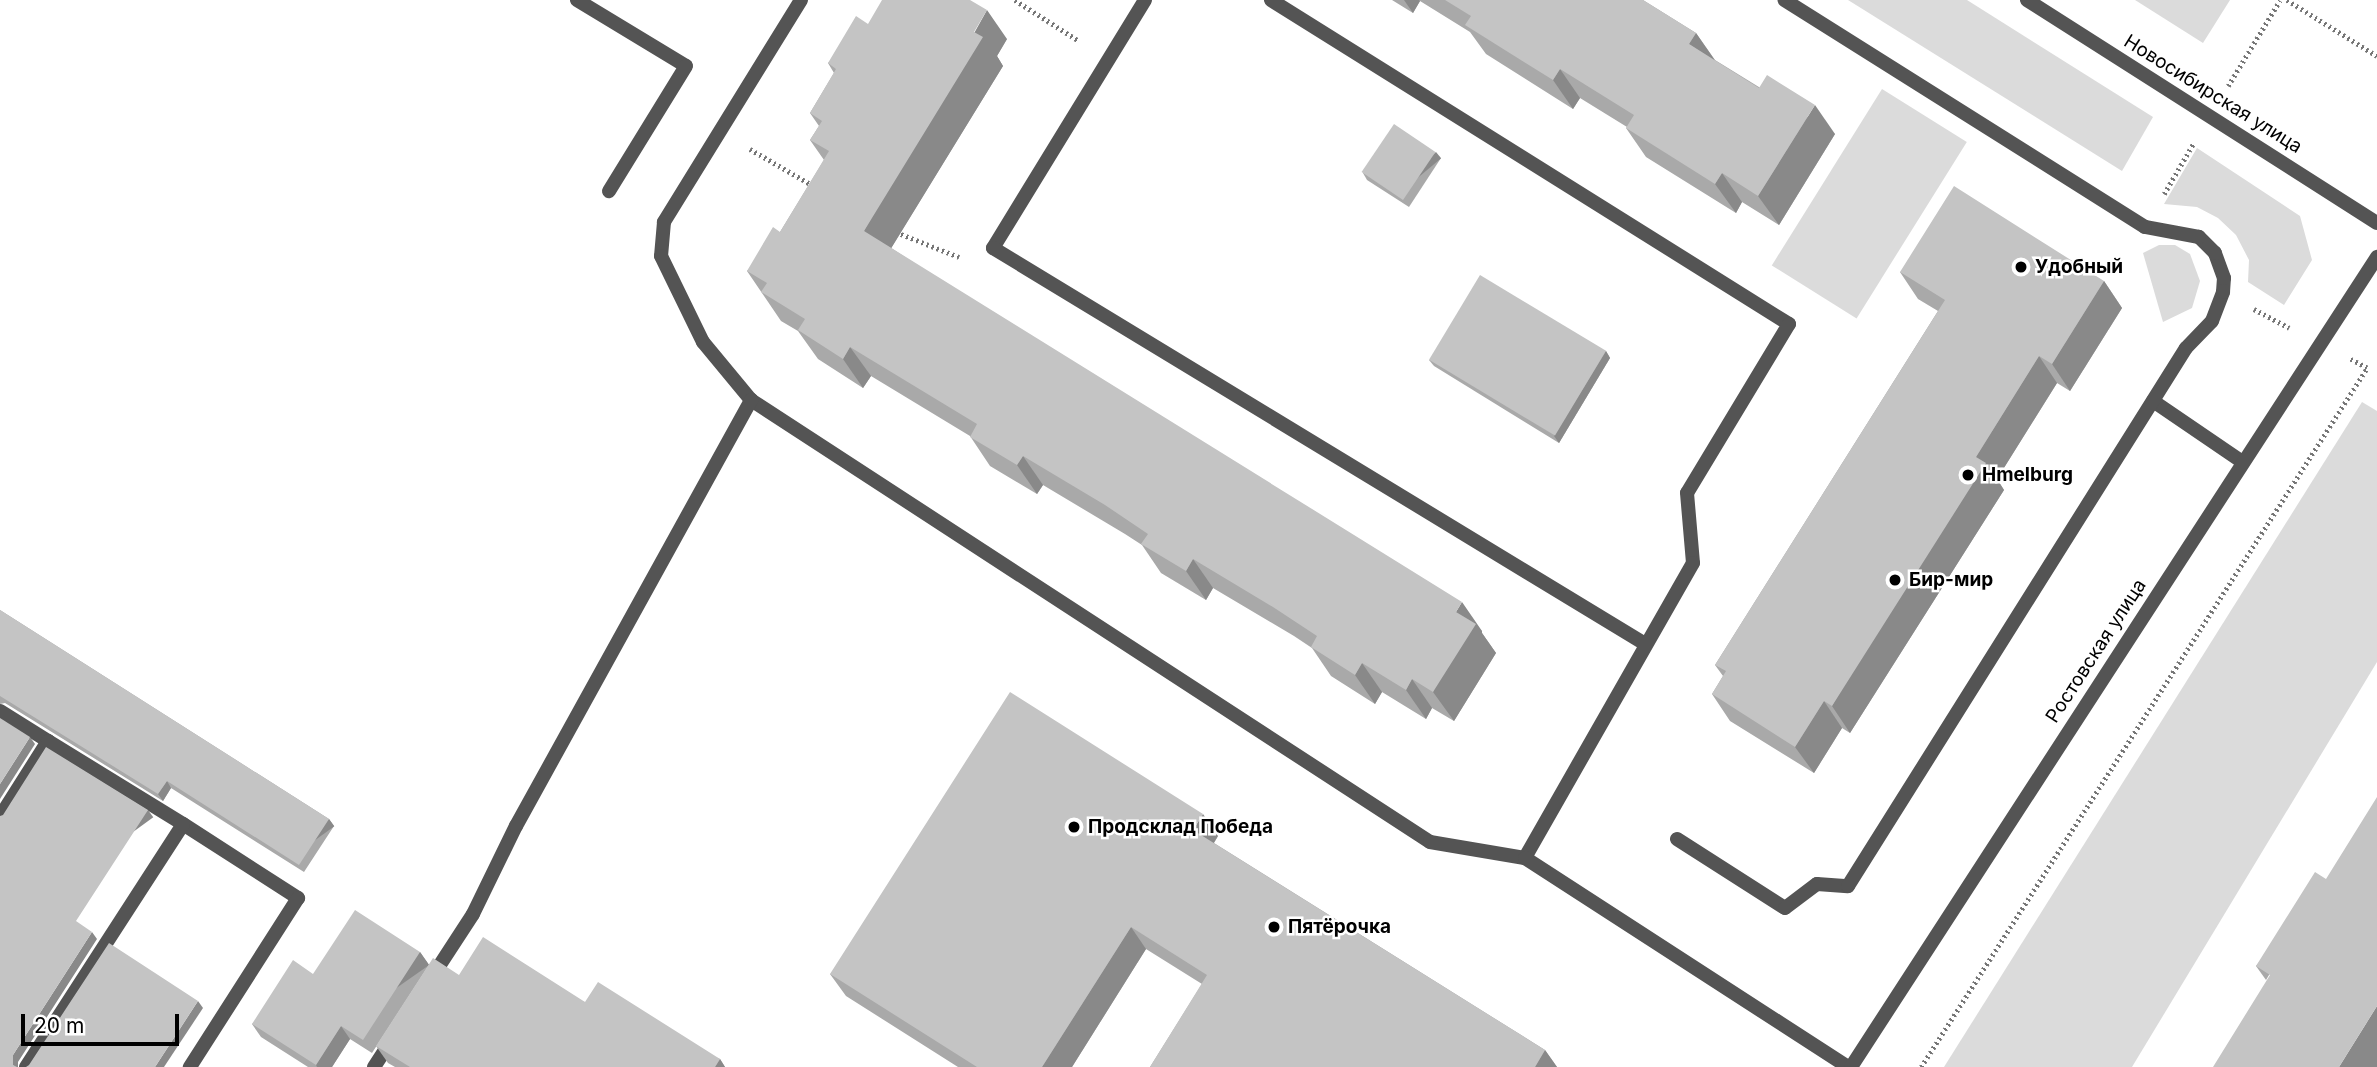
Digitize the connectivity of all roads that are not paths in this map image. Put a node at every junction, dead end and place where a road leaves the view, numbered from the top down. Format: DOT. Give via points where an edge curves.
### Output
graph roads {
  1 [pos="577,0"];
  2 [pos="801,0"];
  3 [pos="1145,0"];
  4 [pos="1272,0"];
  5 [pos="1785,0"];
  6 [pos="2026,0"];
  7 [pos="609,191"];
  8 [pos="2377,223"];
  9 [pos="2377,257"];
  10 [pos="751,400"];
  11 [pos="2153,401"];
  12 [pos="2241,461"];
  13 [pos="1645,644"];
  14 [pos="0,711"];
  15 [pos="48,741"];
  16 [pos="0,817"];
  17 [pos="183,824"];
  18 [pos="1677,839"];
  19 [pos="1525,858"];
  20 [pos="424,990"];
  21 [pos="402,1023"];
  22 [pos="26,1067"];
  23 [pos="190,1067"];
  24 [pos="374,1067"];
  25 [pos="1849,1067"];
  1 -- 7 [label="street" via="686,66"];
  2 -- 10 [label="street" via="664,222 661,256 703,342"];
  3 -- 13 [label="street" via="993,248"];
  4 -- 13 [label="street" via="1789,324 1687,493 1693,563"];
  5 -- 11 [label="street" via="2145,227 2186,232 2207,244 2224,278 2219,306"];
  6 -- 8 [label="street, Новосибирская улица"];
  9 -- 12 [label="street, Ростовская улица"];
  10 -- 19 [label="street" via="1430,842"];
  10 -- 20 [label="street" via="516,826 473,914"];
  11 -- 12 [label="street"];
  11 -- 18 [label="street" via="1848,886 1816,884 1785,908"];
  12 -- 25 [label="street, Ростовская улица"];
  13 -- 19 [label="street"];
  14 -- 15 [label="street"];
  15 -- 16 [label="street"];
  15 -- 17 [label="street"];
  17 -- 22 [label="street"];
  17 -- 23 [label="street" via="298,898"];
  19 -- 25 [label="street"];
  21 -- 24 [label="street"];
}
